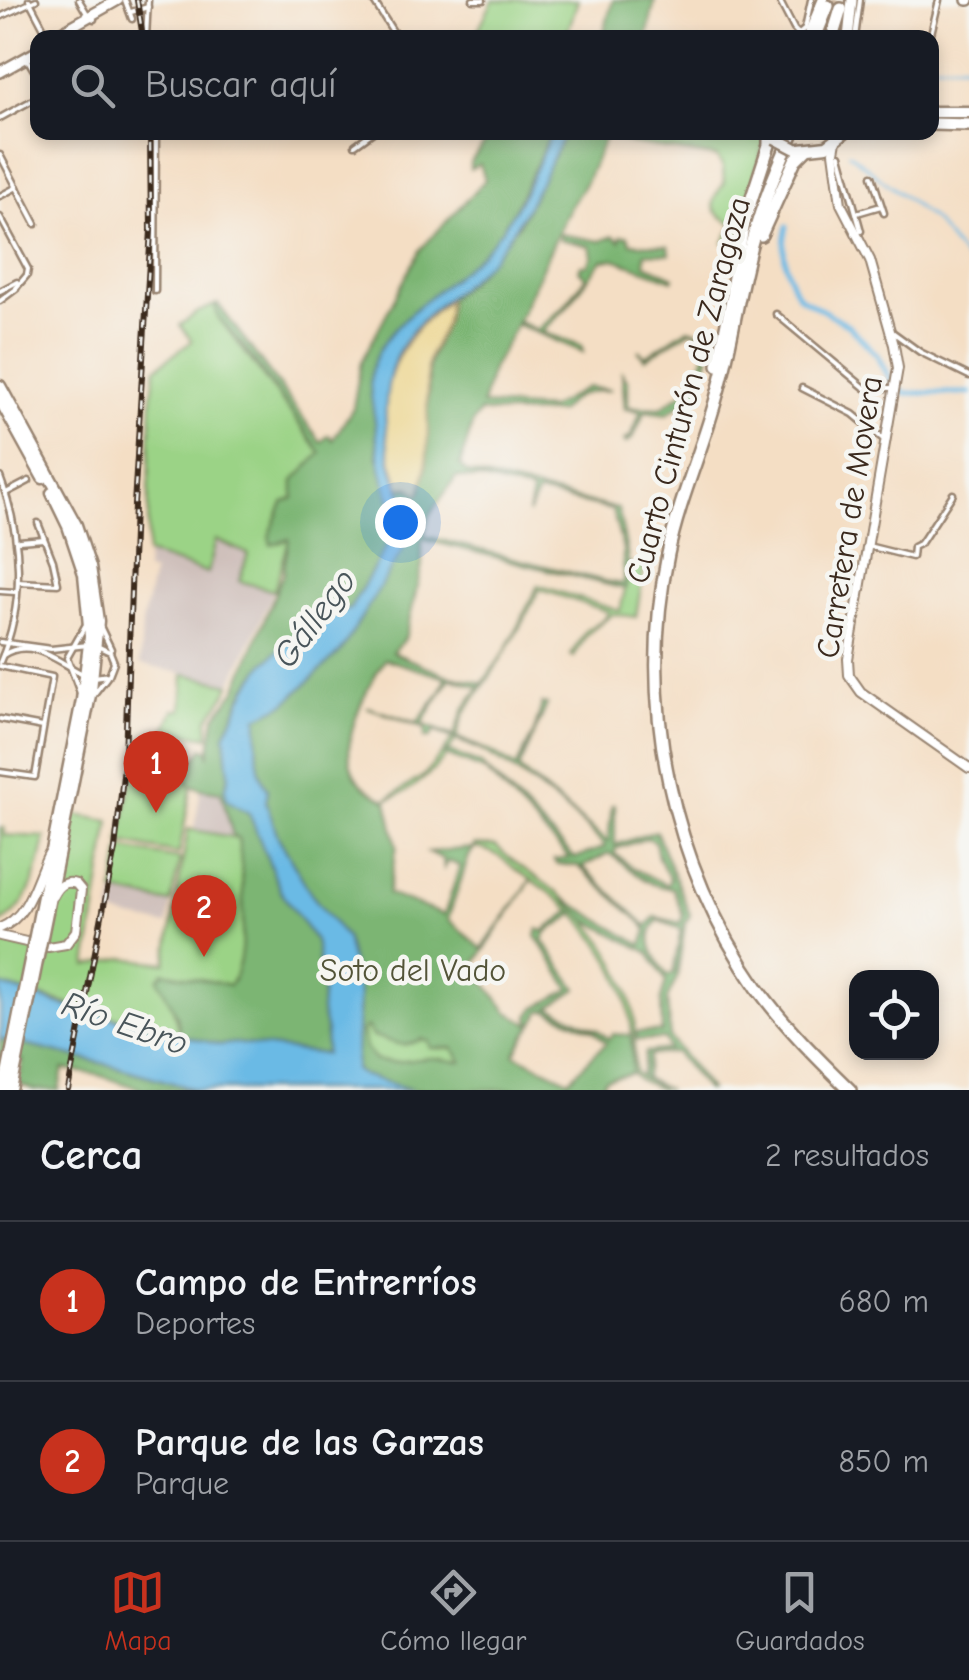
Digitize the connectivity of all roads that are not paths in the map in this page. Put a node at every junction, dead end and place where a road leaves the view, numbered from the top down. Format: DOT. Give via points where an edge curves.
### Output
graph roads {
  1 [pos="79,0"];
  2 [pos="124,0"];
  3 [pos="373,0"];
  4 [pos="482,0"];
  5 [pos="779,0"];
  6 [pos="811,0"];
  7 [pos="860,0"];
  8 [pos="939,0"];
  9 [pos="32,1"];
  10 [pos="473,1"];
  11 [pos="148,3"];
  12 [pos="838,5"];
  13 [pos="0,17"];
  14 [pos="92,18"];
  15 [pos="46,30"];
  16 [pos="67,30"];
  17 [pos="73,30"];
  18 [pos="146,30"];
  19 [pos="392,30"];
  20 [pos="801,30"];
  21 [pos="804,30"];
  22 [pos="813,30"];
  23 [pos="830,30"];
  24 [pos="840,30"];
  25 [pos="849,30"];
  26 [pos="854,30"];
  27 [pos="932,30"];
  28 [pos="30,52"];
  29 [pos="30,54"];
  30 [pos="26,57"];
  31 [pos="30,64"];
  32 [pos="0,69"];
  33 [pos="30,101"];
  34 [pos="939,112"];
  35 [pos="969,112"];
  36 [pos="0,118"];
  37 [pos="939,124"];
  38 [pos="969,125"];
  39 [pos="156,140"];
  40 [pos="362,140"];
  41 [pos="773,140"];
  42 [pos="778,140"];
  43 [pos="791,140"];
  44 [pos="831,140"];
  45 [pos="840,140"];
  46 [pos="355,145"];
  47 [pos="806,148"];
  48 [pos="0,155"];
  49 [pos="838,160"];
  50 [pos="872,176"];
  51 [pos="17,187"];
  52 [pos="0,196"];
  53 [pos="854,202"];
  54 [pos="841,204"];
  55 [pos="881,206"];
  56 [pos="856,213"];
  57 [pos="884,213"];
  58 [pos="0,217"];
  59 [pos="36,224"];
  60 [pos="861,231"];
  61 [pos="14,286"];
  62 [pos="0,291"];
  63 [pos="155,291"];
  64 [pos="0,301"];
  65 [pos="776,314"];
  66 [pos="734,324"];
  67 [pos="890,331"];
  68 [pos="969,376"];
  69 [pos="0,386"];
  70 [pos="802,388"];
  71 [pos="895,388"];
  72 [pos="0,400"];
  73 [pos="886,442"];
  74 [pos="0,477"];
  75 [pos="29,482"];
  76 [pos="6,493"];
  77 [pos="953,494"];
  78 [pos="0,506"];
  79 [pos="10,506"];
  80 [pos="5,517"];
  81 [pos="12,518"];
  82 [pos="38,523"];
  83 [pos="44,539"];
  84 [pos="16,541"];
  85 [pos="868,546"];
  86 [pos="18,582"];
  87 [pos="0,591"];
  88 [pos="17,592"];
  89 [pos="94,619"];
  90 [pos="11,630"];
  91 [pos="2,644"];
  92 [pos="26,644"];
  93 [pos="93,646"];
  94 [pos="70,647"];
  95 [pos="112,654"];
  96 [pos="3,656"];
  97 [pos="0,664"];
  98 [pos="67,665"];
  99 [pos="109,675"];
  100 [pos="90,676"];
  101 [pos="85,701"];
  102 [pos="0,719"];
  103 [pos="44,727"];
  104 [pos="969,768"];
  105 [pos="0,772"];
  106 [pos="53,844"];
  107 [pos="45,909"];
  108 [pos="0,928"];
  109 [pos="0,936"];
  110 [pos="4,1089"];
  111 [pos="24,1090"];
  112 [pos="840,1090"];
  113 [pos="850,1090"];
  1 -- 14 [label="street"];
  2 -- 11 [label="street" via="131,16"];
  2 -- 14 [label="main road"];
  3 -- 19 [label="street"];
  4 -- 10 [label="street"];
  5 -- 20 [label="street"];
  6 -- 21 [label="street"];
  7 -- 26 [label="street"];
  8 -- 27 [label="street"];
  9 -- 13 [label="street"];
  9 -- 15 [label="street"];
  11 -- 18 [label="street"];
  12 -- 22 [label="highway"];
  12 -- 23 [label="highway"];
  12 -- 24 [label="highway"];
  12 -- 25 [label="main road"];
  14 -- 16 [label="main road"];
  14 -- 17 [label="main road"];
  28 -- 32 [label="main road"];
  29 -- 30 [label="main road"];
  30 -- 31 [label="street"];
  30 -- 32 [label="main road"];
  33 -- 36 [label="street"];
  34 -- 35 [label="highway"];
  37 -- 38 [label="highway"];
  39 -- 63 [label="street"];
  40 -- 46 [label="street"];
  41 -- 112 [label="highway" via="744,222 706,409 659,562 651,637 653,727 676,836 716,932 782,1029"];
  42 -- 66 [label="highway, Cuarto Cinturón de Zaragoza"];
  43 -- 47 [label="highway, bridge"];
  44 -- 47 [label="highway"];
  45 -- 49 [label="main road, Carretera de Movera"];
  47 -- 49 [label="main road"];
  47 -- 66 [label="highway" via="767,220"];
  48 -- 51 [label="street"];
  49 -- 53 [label="street"];
  49 -- 54 [label="main road, Carretera de Movera"];
  50 -- 55 [label="street"];
  51 -- 52 [label="street"];
  51 -- 59 [label="street"];
  53 -- 54 [label="street"];
  53 -- 56 [label="street"];
  54 -- 67 [label="main road, Carretera de Movera" via="868,253"];
  55 -- 56 [label="street"];
  55 -- 57 [label="street"];
  56 -- 60 [label="street"];
  58 -- 61 [label="street" via="28,269"];
  61 -- 62 [label="street"];
  61 -- 64 [label="street"];
  65 -- 71 [label="street" via="866,388"];
  66 -- 113 [label="highway, Cuarto Cinturón de Zaragoza" via="663,583 656,661 665,762 687,849 722,930 768,1001"];
  67 -- 68 [label="street"];
  67 -- 71 [label="main road, Carretera de Movera"];
  69 -- 89 [label="highway" via="76,525 90,567"];
  70 -- 73 [label="street" via="852,414"];
  71 -- 73 [label="main road, Carretera de Movera"];
  72 -- 89 [label="highway" via="68,526"];
  73 -- 85 [label="main road, Carretera de Movera"];
  74 -- 76 [label="street"];
  75 -- 76 [label="street"];
  76 -- 79 [label="street"];
  77 -- 85 [label="street" via="912,547 912,557"];
  78 -- 79 [label="street"];
  79 -- 81 [label="street"];
  80 -- 81 [label="street"];
  81 -- 84 [label="street"];
  82 -- 83 [label="street"];
  83 -- 84 [label="street"];
  83 -- 86 [label="street" via="58,584"];
  84 -- 86 [label="street"];
  85 -- 104 [label="main road, Carretera de Movera" via="848,658 851,680"];
  86 -- 88 [label="street"];
  87 -- 88 [label="street"];
  88 -- 90 [label="street"];
  89 -- 93 [label="highway"];
  89 -- 94 [label="street"];
  89 -- 95 [label="street"];
  90 -- 91 [label="street"];
  90 -- 92 [label="street"];
  91 -- 92 [label="street"];
  91 -- 96 [label="street"];
  92 -- 94 [label="street"];
  93 -- 94 [label="street"];
  93 -- 95 [label="street"];
  93 -- 100 [label="highway"];
  94 -- 98 [label="street"];
  95 -- 99 [label="street"];
  96 -- 97 [label="street"];
  96 -- 98 [label="street" via="19,648"];
  97 -- 103 [label="street" via="52,677"];
  98 -- 100 [label="street"];
  98 -- 101 [label="street"];
  99 -- 100 [label="street"];
  99 -- 101 [label="street"];
  100 -- 101 [label="highway"];
  101 -- 106 [label="highway"];
  101 -- 107 [label="highway"];
  102 -- 103 [label="street"];
  103 -- 105 [label="street" via="34,776"];
  106 -- 107 [label="highway"];
  106 -- 108 [label="main road" via="24,909"];
  107 -- 109 [label="main road" via="63,884 74,882 81,890 76,930 62,946"];
  107 -- 110 [label="highway, bridge"];
  110 -- 111 [label="main road"];
}
